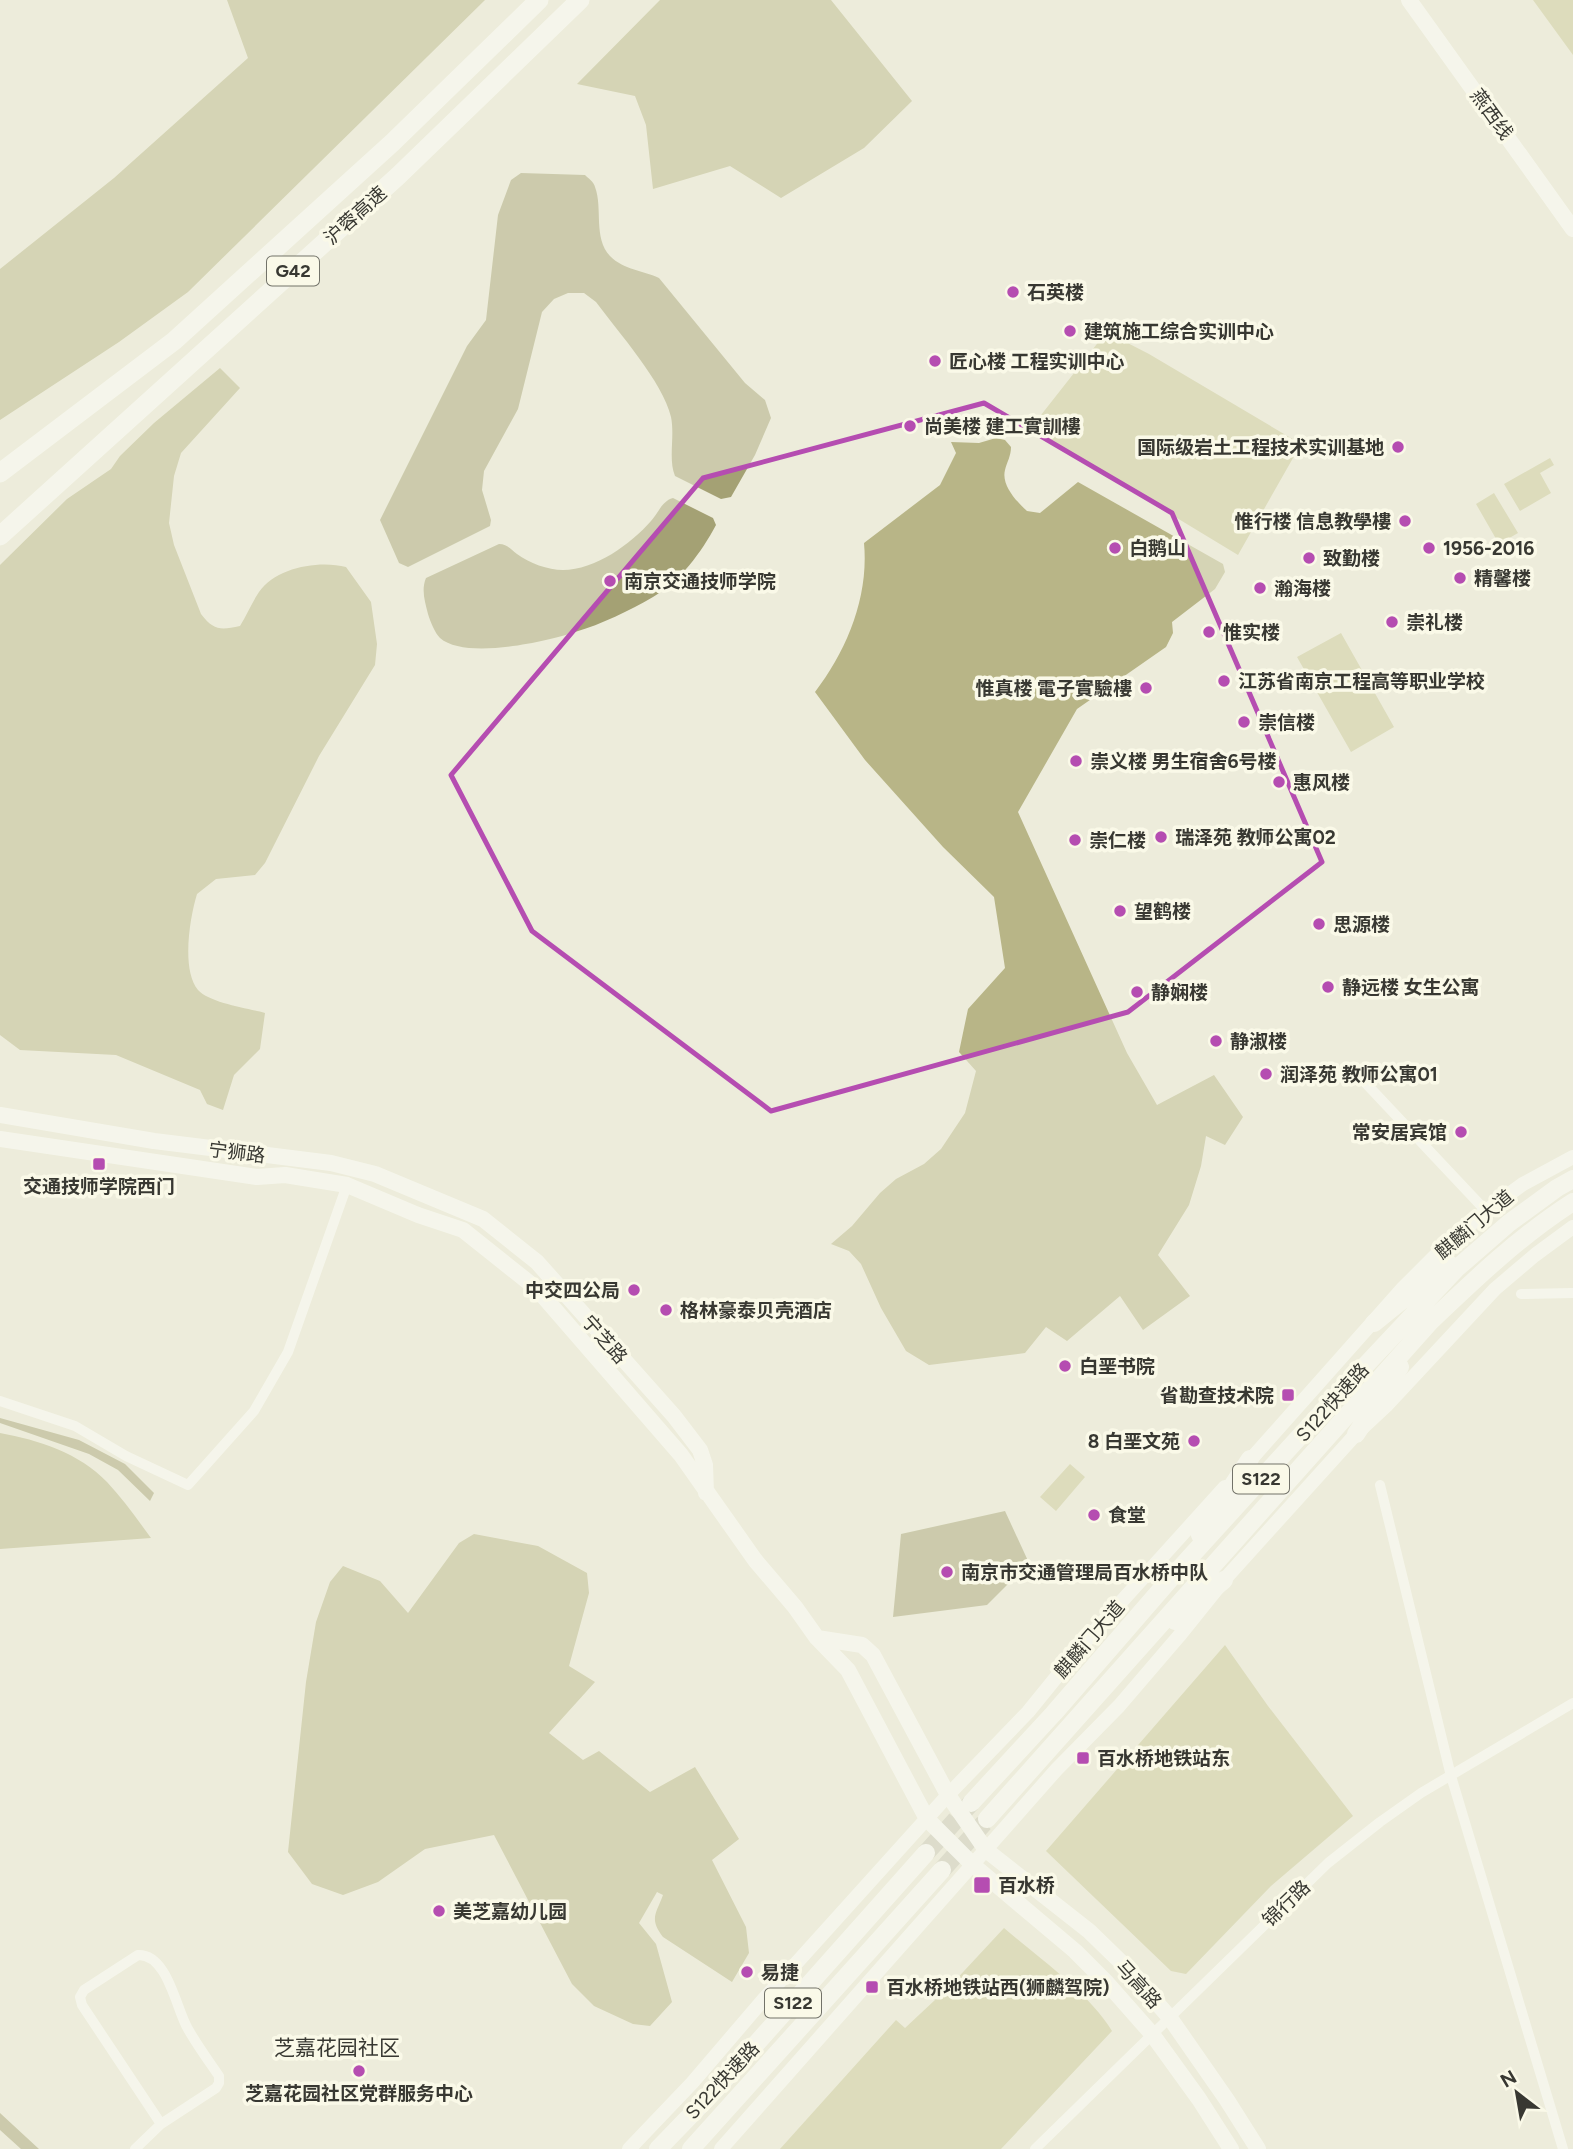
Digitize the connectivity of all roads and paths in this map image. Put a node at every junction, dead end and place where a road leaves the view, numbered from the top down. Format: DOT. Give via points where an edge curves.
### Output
graph roads {
  1 [pos="539,0"];
  2 [pos="580,0"];
  3 [pos="1409,0"];
  4 [pos="1573,229"];
  5 [pos="0,472"];
  6 [pos="0,536"];
  7 [pos="1358,1075"];
  8 [pos="0,1115"];
  9 [pos="0,1139"];
  10 [pos="1573,1157"];
  11 [pos="1573,1179"];
  12 [pos="347,1185"];
  13 [pos="1573,1202"];
  14 [pos="467,1211"];
  15 [pos="1486,1211"];
  16 [pos="1509,1223"];
  17 [pos="1573,1227"];
  18 [pos="463,1230"];
  19 [pos="1573,1293"];
  20 [pos="1521,1294"];
  21 [pos="1430,1322"];
  22 [pos="1374,1323"];
  23 [pos="0,1401"];
  24 [pos="1356,1434"];
  25 [pos="1250,1459"];
  26 [pos="1380,1485"];
  27 [pos="706,1493"];
  28 [pos="1171,1578"];
  29 [pos="1224,1580"];
  30 [pos="817,1638"];
  31 [pos="1126,1661"];
  32 [pos="1573,1703"];
  33 [pos="1451,1776"];
  34 [pos="948,1795"];
  35 [pos="971,1803"];
  36 [pos="927,1819"];
  37 [pos="987,1819"];
  38 [pos="986,1850"];
  39 [pos="926,1853"];
  40 [pos="973,1864"];
  41 [pos="942,1870"];
  42 [pos="1170,2018"];
  43 [pos="1152,2034"];
  44 [pos="161,2124"];
  45 [pos="135,2149"];
  46 [pos="629,2149"];
  47 [pos="658,2149"];
  48 [pos="691,2149"];
  49 [pos="721,2149"];
  50 [pos="1035,2149"];
  51 [pos="1231,2149"];
  52 [pos="1258,2149"];
  53 [pos="1563,2149"];
  1 -- 5 [label="highway, 沪蓉高速 / G42" via="393,143 174,341"];
  2 -- 6 [label="highway, 沪蓉高速 / G42" via="398,176"];
  3 -- 4 [label="main road, 燕西线"];
  7 -- 15 [label="street"];
  8 -- 14 [label="main road, 宁狮路" via="154,1141 331,1163 375,1174"];
  9 -- 12 [label="main road, 宁狮路" via="257,1177 285,1175"];
  10 -- 15 [label="street, 麒麟门大道"];
  11 -- 16 [label="highway, S122快速路 / S122"];
  12 -- 18 [label="main road, 宁狮路"];
  12 -- 23 [label="street" via="288,1352 254,1410 188,1485 75,1426"];
  13 -- 21 [label="highway, S122快速路 / S122" via="1505,1253"];
  14 -- 27 [label="main road, 宁芝路" via="537,1262 674,1416 700,1450"];
  15 -- 22 [label="street, 麒麟门大道" via="1437,1254"];
  16 -- 22 [label="highway" via="1448,1263"];
  16 -- 28 [label="highway, S122快速路 / S122" via="1455,1269"];
  17 -- 24 [label="street" via="1495,1289"];
  18 -- 27 [label="main road, 宁芝路" via="537,1289 681,1455"];
  19 -- 20 [label="street"];
  21 -- 24 [label="highway"];
  21 -- 31 [label="highway, S122快速路 / S122"];
  22 -- 25 [label="street, 麒麟门大道"];
  24 -- 29 [label="street"];
  25 -- 28 [label="highway"];
  25 -- 34 [label="street, 麒麟门大道" via="1028,1712"];
  26 -- 33 [label="street"];
  27 -- 30 [label="main road, 宁芝路"];
  28 -- 35 [label="highway, S122快速路 / S122"];
  29 -- 31 [label="highway"];
  29 -- 38 [label="street" via="1119,1706"];
  30 -- 34 [label="main road" via="862,1645 873,1655"];
  30 -- 36 [label="main road, 宁芝路" via="848,1670"];
  31 -- 37 [label="highway, S122快速路 / S122"];
  32 -- 33 [label="street, 锦行路"];
  33 -- 42 [label="street, 锦行路" via="1328,1863"];
  33 -- 53 [label="street"];
  34 -- 36 [label="street, 麒麟门大道"];
  34 -- 38 [label="main road, 马高路"];
  36 -- 40 [label="main road, 马高路"];
  36 -- 46 [label="street, 麒麟门大道"];
  38 -- 40 [label="street"];
  38 -- 42 [label="main road, 马高路" via="1089,1931"];
  39 -- 47 [label="highway, S122快速路 / S122"];
  40 -- 43 [label="main road, 马高路" via="1075,1951"];
  40 -- 49 [label="street"];
  41 -- 48 [label="highway, S122快速路 / S122"];
  42 -- 43 [label="street, 锦行路"];
  42 -- 52 [label="main road, 马高路"];
  43 -- 50 [label="street, 锦行路"];
  43 -- 51 [label="main road, 马高路"];
  44 -- 44 [label="street" via="216,2088 219,2076 186,2026 171,1986 146,1954 84,1990 80,1997"];
  44 -- 45 [label="street"];
}
